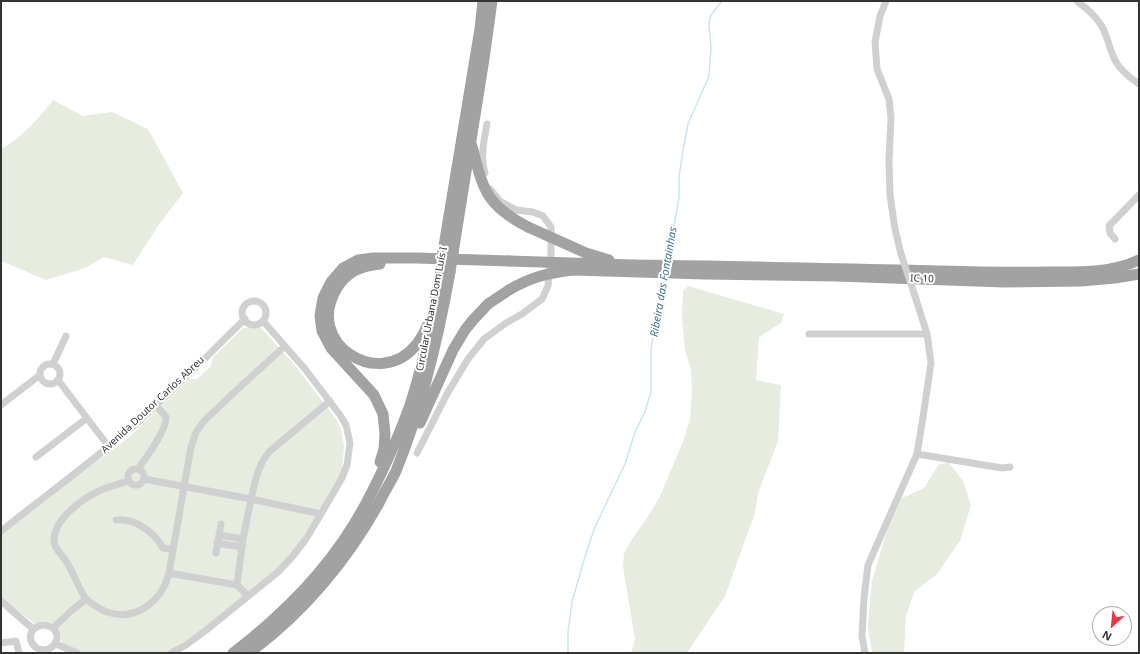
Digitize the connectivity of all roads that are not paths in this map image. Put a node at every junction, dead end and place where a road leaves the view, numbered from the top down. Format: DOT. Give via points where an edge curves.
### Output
graph roads {
  1 [pos="483,1"];
  2 [pos="492,1"];
  3 [pos="886,1"];
  4 [pos="1076,1"];
  5 [pos="1139,84"];
  6 [pos="487,124"];
  7 [pos="471,141"];
  8 [pos="1139,195"];
  9 [pos="1115,238"];
  10 [pos="448,253"];
  11 [pos="1139,260"];
  12 [pos="509,264"];
  13 [pos="633,265"];
  14 [pos="573,270"];
  15 [pos="445,272"];
  16 [pos="1139,274"];
  17 [pos="434,307"];
  18 [pos="245,320"];
  19 [pos="262,321"];
  20 [pos="809,334"];
  21 [pos="926,334"];
  22 [pos="66,336"];
  23 [pos="285,346"];
  24 [pos="53,364"];
  25 [pos="40,375"];
  26 [pos="58,380"];
  27 [pos="330,401"];
  28 [pos="2,403"];
  29 [pos="156,405"];
  30 [pos="87,418"];
  31 [pos="109,446"];
  32 [pos="417,453"];
  33 [pos="917,454"];
  34 [pos="36,457"];
  35 [pos="1010,467"];
  36 [pos="138,469"];
  37 [pos="395,472"];
  38 [pos="144,479"];
  39 [pos="128,481"];
  40 [pos="184,486"];
  41 [pos="251,499"];
  42 [pos="363,510"];
  43 [pos="321,514"];
  44 [pos="116,520"];
  45 [pos="221,524"];
  46 [pos="1,531"];
  47 [pos="219,535"];
  48 [pos="243,539"];
  49 [pos="217,544"];
  50 [pos="242,548"];
  51 [pos="172,549"];
  52 [pos="216,553"];
  53 [pos="169,572"];
  54 [pos="237,585"];
  55 [pos="248,596"];
  56 [pos="86,599"];
  57 [pos="1,601"];
  58 [pos="53,628"];
  59 [pos="33,629"];
  60 [pos="31,639"];
  61 [pos="16,641"];
  62 [pos="1,643"];
  63 [pos="56,644"];
  64 [pos="19,653"];
  65 [pos="77,653"];
  66 [pos="171,653"];
  67 [pos="233,653"];
  68 [pos="249,653"];
  69 [pos="865,653"];
  1 -- 10 [label="highway, Circular Urbana Dom Luís I"];
  2 -- 7 [label="highway, Circular Urbana Dom Luís I"];
  3 -- 21 [label="street, bridge" via="880,16 876,42 877,69 889,99 891,118 890,195 901,254"];
  4 -- 5 [label="street" via="1092,13 1104,32 1115,60 1123,71"];
  6 -- 32 [label="street" via="483,144 483,167 489,187 500,201 516,210 543,216 551,227 552,254 548,286 542,299 484,339 468,359"];
  7 -- 10 [label="highway, Circular Urbana Dom Luís I"];
  7 -- 13 [label="highway, IC 10, bridge" via="486,192 507,215 594,256"];
  8 -- 9 [label="street" via="1109,226 1110,233"];
  10 -- 15 [label="highway, Circular Urbana Dom Luís I, bridge"];
  11 -- 13 [label="highway, IC 10" via="1104,270 1005,273"];
  12 -- 13 [label="highway, IC 10, bridge"];
  12 -- 14 [label="highway, IC 10, bridge"];
  12 -- 17 [label="highway, IC 10" via="395,264 373,265 355,270 342,280 333,295 328,309 329,323 332,335 346,352 366,362 387,363 402,357 416,345 423,336"];
  12 -- 42 [label="highway, IC 10" via="373,258 358,260 343,268 330,282 323,298 320,316 322,331 330,348 374,395 383,414 384,449"];
  14 -- 16 [label="highway, IC 10 / IC 10" via="1027,282 1081,281"];
  14 -- 37 [label="highway, IC 10, bridge" via="540,276 524,282 488,304 473,320 453,350"];
  15 -- 17 [label="highway, Circular Urbana Dom Luís I"];
  15 -- 37 [label="highway, Circular Urbana Dom Luís I" via="444,308 430,370"];
  17 -- 42 [label="highway, Circular Urbana Dom Luís I" via="421,370 408,412"];
  18 -- 19 [label="street" via="250,324"];
  18 -- 19 [label="street" via="244,308 255,301 265,307 266,315"];
  18 -- 29 [label="street, Avenida Doutor Carlos Abreu"];
  19 -- 23 [label="street"];
  20 -- 21 [label="street"];
  21 -- 33 [label="street" via="931,363"];
  22 -- 24 [label="street"];
  23 -- 27 [label="street"];
  23 -- 40 [label="street" via="198,429 191,447"];
  24 -- 25 [label="street" via="44,366"];
  24 -- 26 [label="street" via="60,371"];
  25 -- 26 [label="street" via="43,381 49,384"];
  25 -- 28 [label="street"];
  26 -- 30 [label="street"];
  27 -- 41 [label="street" via="265,456"];
  27 -- 43 [label="street" via="346,425 350,449 344,473"];
  29 -- 31 [label="street, Avenida Doutor Carlos Abreu"];
  29 -- 36 [label="street" via="166,417 166,423"];
  30 -- 31 [label="street"];
  30 -- 34 [label="street"];
  31 -- 46 [label="street, Avenida Doutor Carlos Abreu"];
  33 -- 35 [label="street" via="1002,468"];
  33 -- 69 [label="street" via="868,565 862,636"];
  36 -- 38 [label="street" via="144,473"];
  36 -- 39 [label="street" via="129,472"];
  37 -- 68 [label="highway, Circular Urbana Dom Luís I" via="365,526 327,580 292,616"];
  38 -- 39 [label="street" via="139,485"];
  38 -- 40 [label="street"];
  39 -- 56 [label="street" via="86,498 72,508 57,528 54,543 56,548"];
  40 -- 41 [label="street"];
  40 -- 51 [label="street"];
  41 -- 43 [label="street"];
  41 -- 48 [label="street"];
  42 -- 67 [label="highway, Circular Urbana Dom Luís I" via="333,556 312,581 268,625"];
  43 -- 55 [label="street" via="292,557"];
  44 -- 51 [label="street" via="140,525 154,535 163,548"];
  45 -- 47 [label="street"];
  47 -- 48 [label="street"];
  47 -- 49 [label="street"];
  48 -- 50 [label="street"];
  49 -- 50 [label="street"];
  49 -- 52 [label="street"];
  50 -- 54 [label="street"];
  51 -- 53 [label="street"];
  53 -- 54 [label="street"];
  53 -- 56 [label="street" via="161,593 146,608 134,612 107,612"];
  54 -- 55 [label="street"];
  55 -- 66 [label="street" via="194,639"];
  56 -- 58 [label="street"];
  57 -- 59 [label="street"];
  58 -- 59 [label="street" via="42,625"];
  58 -- 63 [label="street" via="57,636"];
  59 -- 60 [label="street"];
  60 -- 61 [label="street"];
  60 -- 63 [label="street" via="36,648 42,650 53,648"];
  61 -- 62 [label="street"];
  61 -- 64 [label="street"];
  63 -- 65 [label="street"];
}
